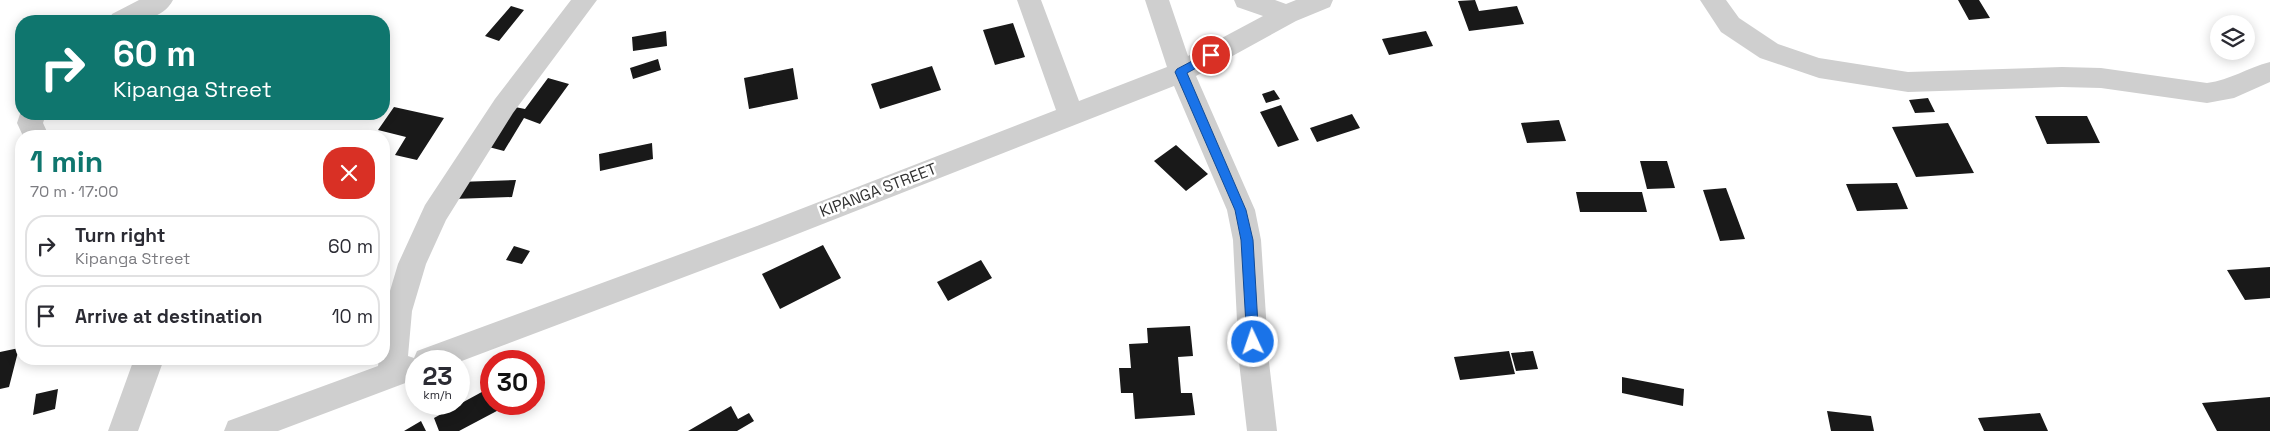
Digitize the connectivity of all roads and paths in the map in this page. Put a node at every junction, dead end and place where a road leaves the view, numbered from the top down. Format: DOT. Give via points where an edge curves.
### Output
graph roads {
  1 [pos="161,0"];
  2 [pos="585,0"];
  3 [pos="1030,0"];
  4 [pos="1157,0"];
  5 [pos="1246,0"];
  6 [pos="1321,0"];
  7 [pos="1712,0"];
  8 [pos="1287,14"];
  9 [pos="132,15"];
  10 [pos="1181,72"];
  11 [pos="2270,72"];
  12 [pos="1071,114"];
  13 [pos="457,350"];
  14 [pos="148,365"];
  15 [pos="404,370"];
  16 [pos="294,422"];
  17 [pos="123,431"];
  18 [pos="239,431"];
  19 [pos="1262,431"];
  1 -- 9 [label="street"];
  2 -- 15 [label="street" via="504,106 435,213 412,264 398,311"];
  3 -- 12 [label="street"];
  4 -- 10 [label="street"];
  5 -- 8 [label="street"];
  6 -- 8 [label="street, KIPANGA STREET"];
  7 -- 11 [label="street" via="1730,25 1769,51 1819,68 1908,82 2101,78 2207,93 2241,86 2255,76"];
  8 -- 10 [label="street, KIPANGA STREET"];
  10 -- 12 [label="street, KIPANGA STREET"];
  10 -- 19 [label="street" via="1241,210 1247,240 1254,362"];
  12 -- 13 [label="street, KIPANGA STREET" via="767,234"];
  14 -- 17 [label="street"];
  15 -- 16 [label="street"];
  16 -- 18 [label="street"];
}
